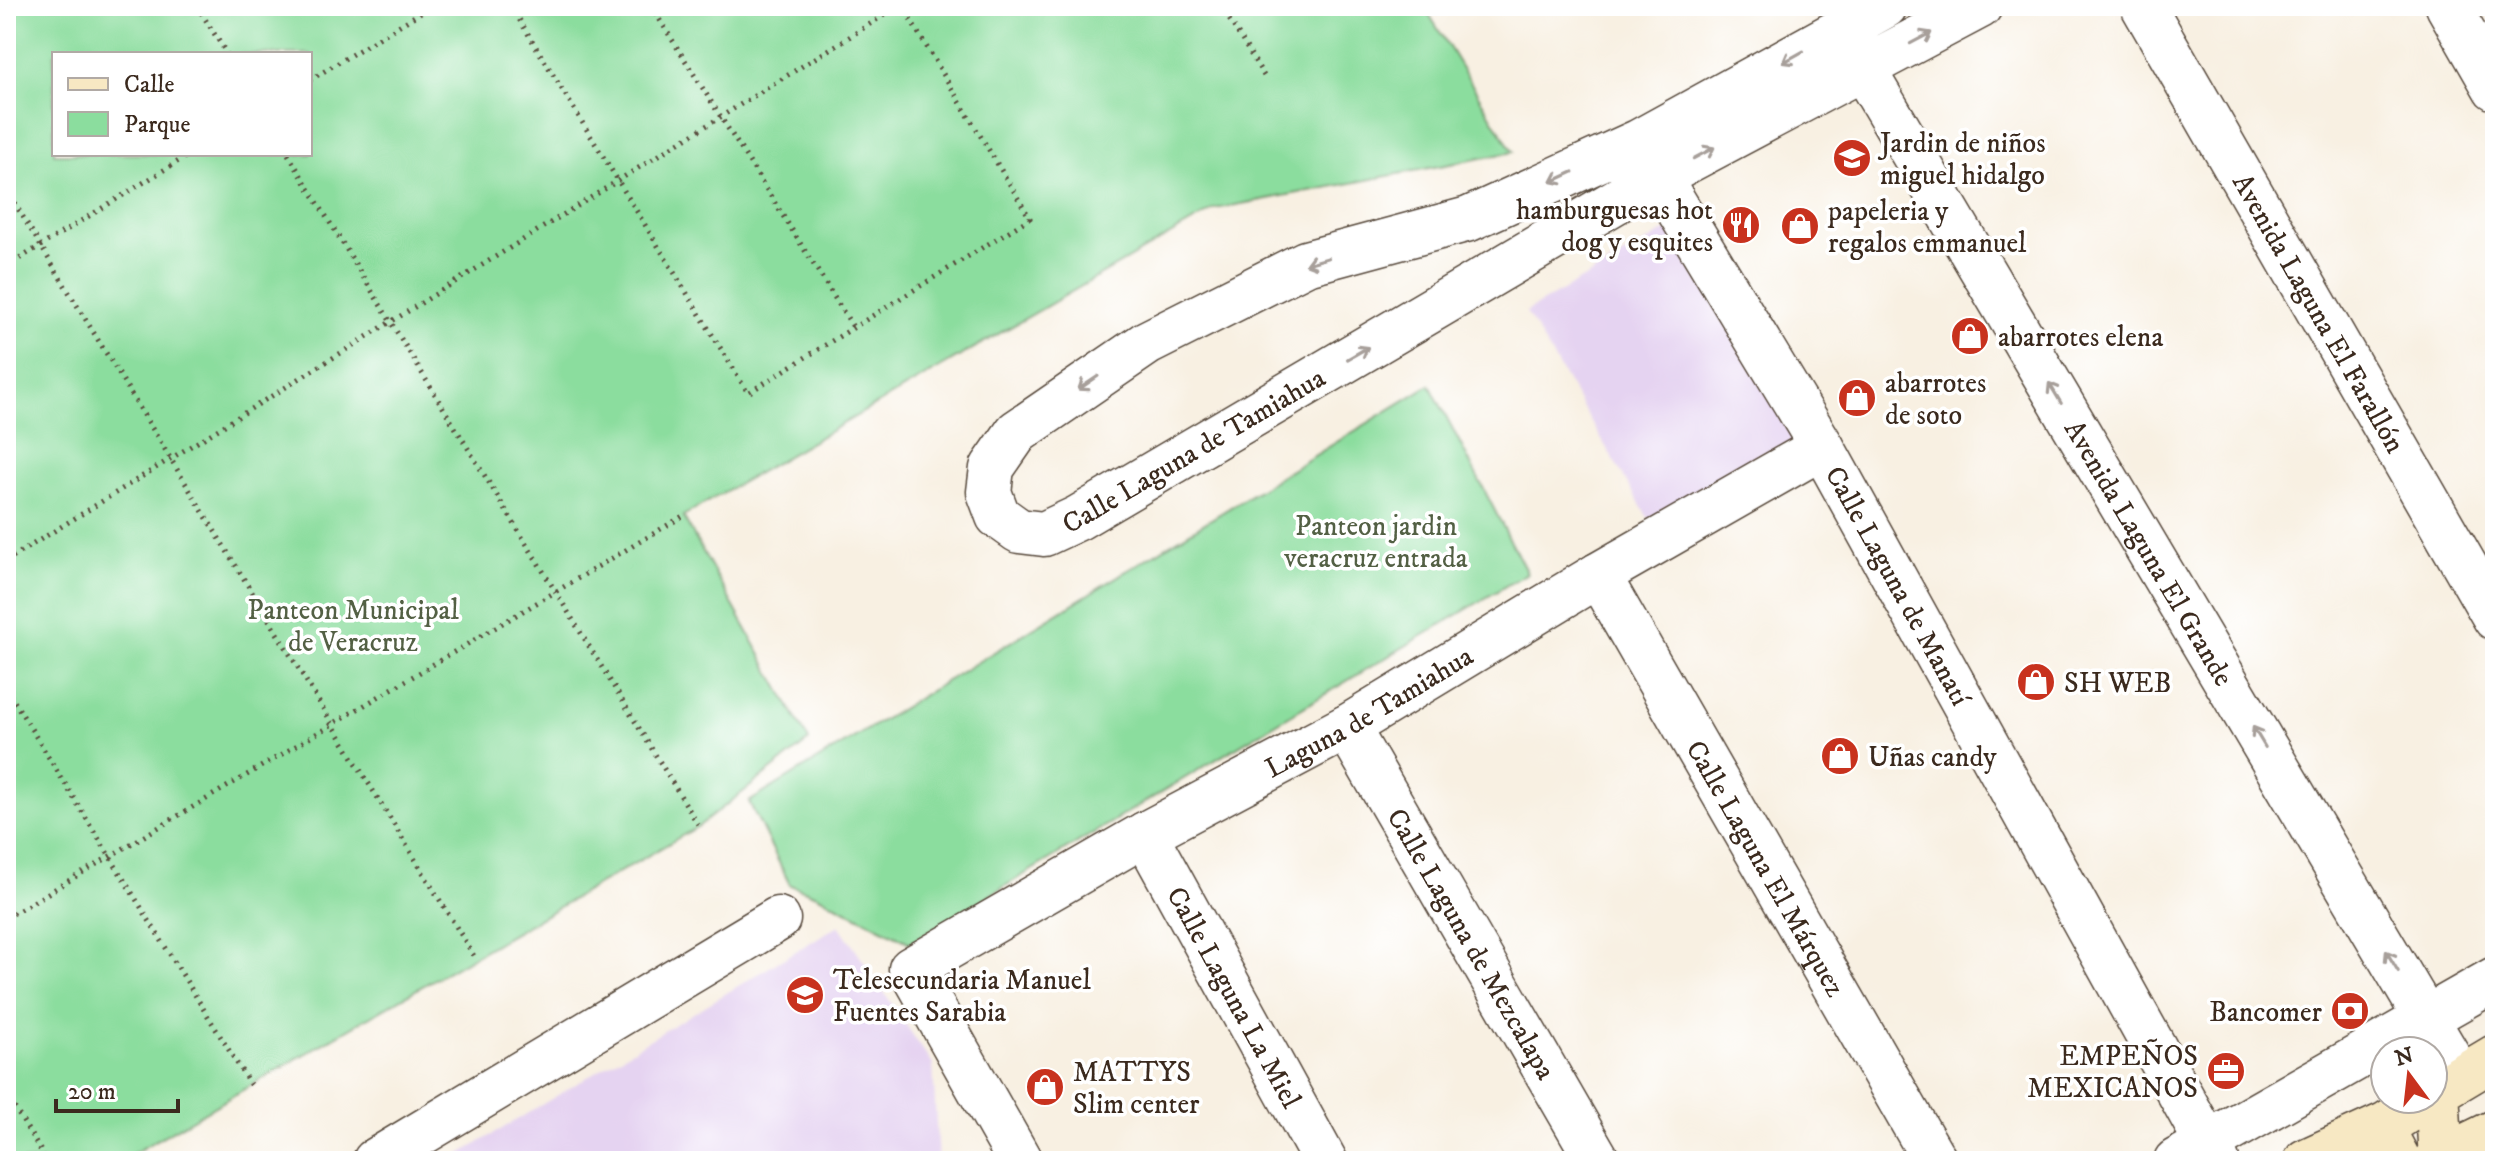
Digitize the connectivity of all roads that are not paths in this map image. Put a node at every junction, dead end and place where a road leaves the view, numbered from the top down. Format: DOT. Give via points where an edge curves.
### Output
graph roads {
  1 [pos="1980,6"];
  2 [pos="2143,6"];
  3 [pos="2448,6"];
  4 [pos="1863,12"];
  5 [pos="1863,69"];
  6 [pos="2495,88"];
  7 [pos="1649,159"];
  8 [pos="1822,447"];
  9 [pos="1598,575"];
  10 [pos="2495,618"];
  11 [pos="1347,727"];
  12 [pos="1145,834"];
  13 [pos="778,919"];
  14 [pos="2495,979"];
  15 [pos="2426,1017"];
  16 [pos="2450,1083"];
  17 [pos="2495,1132"];
  18 [pos="2419,1154"];
  19 [pos="2200,1155"];
  20 [pos="375,1161"];
  21 [pos="1020,1161"];
  22 [pos="1325,1161"];
  23 [pos="1598,1161"];
  24 [pos="1935,1161"];
  25 [pos="2306,1161"];
  5 -- 1 [label="street, Calle Laguna de Tamiahua, one-way"];
  2 -- 10 [label="street, Avenida Laguna El Farallón"];
  3 -- 6 [label="street"];
  4 -- 5 [label="street, Avenida Laguna El Grande"];
  4 -- 7 [label="street, Calle Laguna de Tamiahua, one-way"];
  7 -- 5 [label="street, Calle Laguna de Tamiahua, one-way"];
  15 -- 5 [label="street, Avenida Laguna El Grande, one-way"];
  7 -- 7 [label="street, Calle Laguna de Tamiahua, one-way" via="1469,219 1306,263 1147,343 1017,432 992,468 989,492 998,516 1019,531 1044,534 1078,518"];
  7 -- 8 [label="street, Calle Laguna de Manatí"];
  8 -- 9 [label="street, Laguna de Tamiahua"];
  8 -- 19 [label="street, Calle Laguna de Manatí"];
  9 -- 11 [label="street, Laguna de Tamiahua"];
  9 -- 24 [label="street, Calle Laguna El Márquez"];
  11 -- 12 [label="street, Laguna de Tamiahua"];
  11 -- 23 [label="street, Calle Laguna de Mezcalapa"];
  12 -- 21 [label="street, Laguna de Tamiahua" via="911,969"];
  12 -- 22 [label="street, Calle Laguna La Miel"];
  13 -- 20 [label="street"];
  14 -- 15 [label="street"];
  15 -- 16 [label="street, Avenida Laguna El Grande"];
  15 -- 19 [label="street"];
  16 -- 18 [label="main road"];
  16 -- 18 [label="main road"];
  17 -- 18 [label="main road"];
  18 -- 25 [label="main road"];
}
